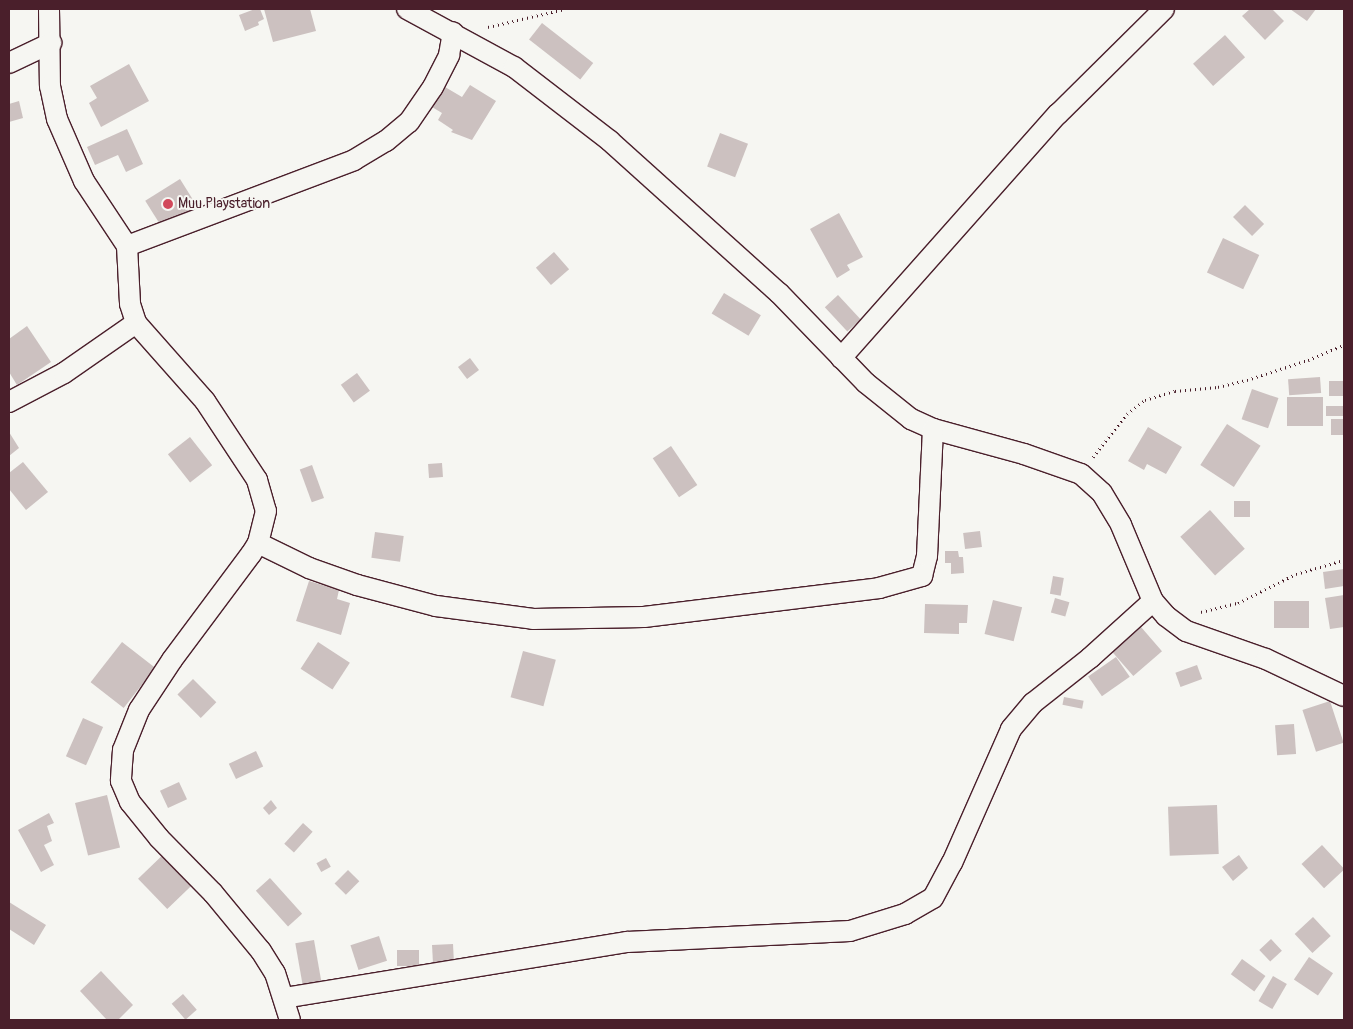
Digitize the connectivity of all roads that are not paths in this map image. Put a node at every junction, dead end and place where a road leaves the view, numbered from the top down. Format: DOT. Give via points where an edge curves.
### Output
graph roads {
  1 [pos="49,9"];
  2 [pos="407,9"];
  3 [pos="1164,9"];
  4 [pos="453,32"];
  5 [pos="51,43"];
  6 [pos="9,63"];
  7 [pos="127,246"];
  8 [pos="136,323"];
  9 [pos="841,358"];
  10 [pos="9,402"];
  11 [pos="933,429"];
  12 [pos="258,543"];
  13 [pos="1152,601"];
  14 [pos="1344,696"];
  15 [pos="284,998"];
  16 [pos="290,1020"];
  1 -- 5 [label="street"];
  2 -- 4 [label="street"];
  3 -- 9 [label="street" via="1058,114"];
  4 -- 7 [label="street" via="449,56 434,87 409,122 386,141 321,174"];
  4 -- 9 [label="street" via="514,67 610,142 779,293"];
  5 -- 6 [label="street"];
  5 -- 7 [label="street" via="50,86 62,133 84,181"];
  7 -- 8 [label="street" via="130,304"];
  8 -- 10 [label="street" via="64,373"];
  8 -- 12 [label="street" via="205,401 257,480 266,511"];
  9 -- 11 [label="street" via="887,402"];
  11 -- 12 [label="street" via="927,556 922,576 879,588 644,617 533,619 436,606 357,585 309,568"];
  11 -- 13 [label="street" via="1024,454 1081,474 1102,493 1121,525"];
  12 -- 15 [label="street" via="139,710 123,750 120,768 121,781 130,802 159,838 240,924 275,973"];
  13 -- 14 [label="street" via="1186,631 1266,659"];
  13 -- 15 [label="street" via="1090,658 1033,703 1011,729 952,863 933,898 905,914 850,931 627,942"];
  15 -- 16 [label="street"];
}
